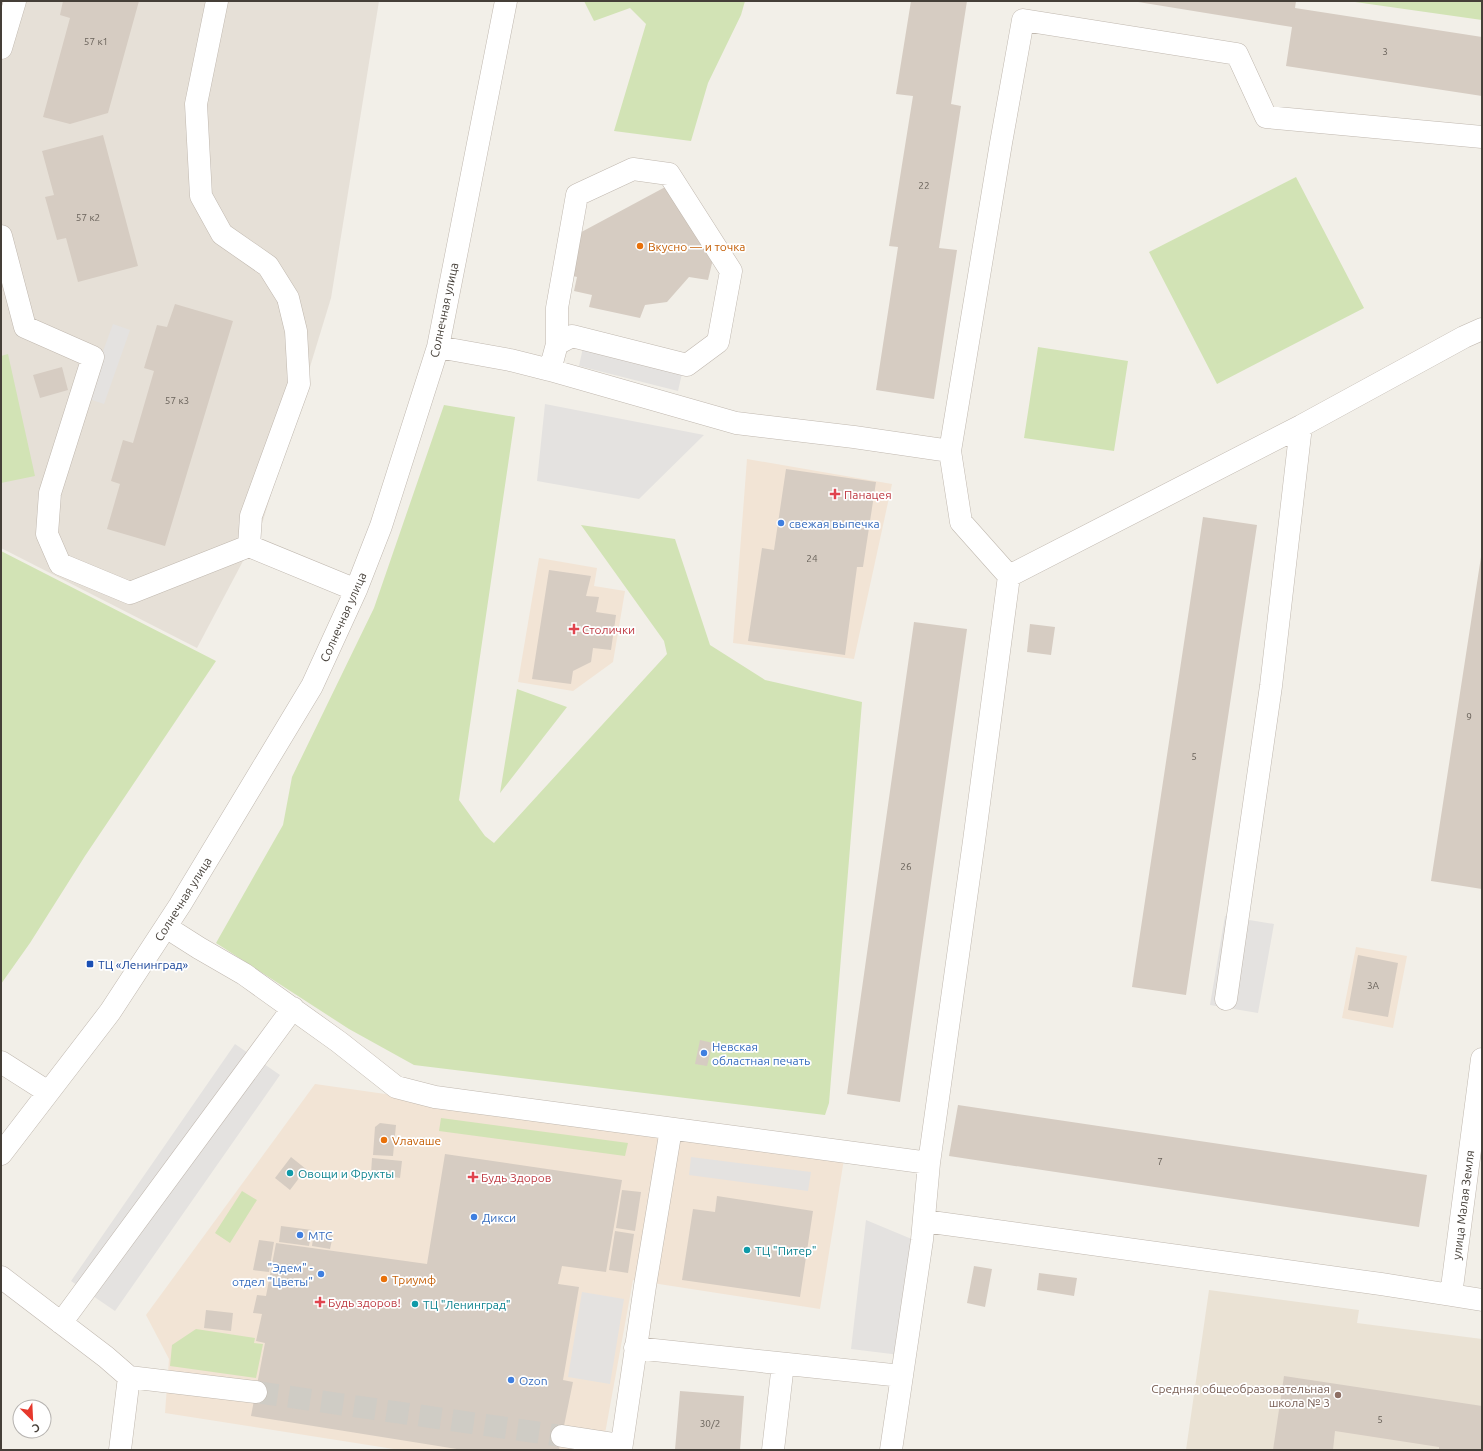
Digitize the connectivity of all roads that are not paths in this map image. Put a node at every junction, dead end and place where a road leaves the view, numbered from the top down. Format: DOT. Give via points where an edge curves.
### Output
graph roads {
  1 [pos="15,1"];
  2 [pos="217,1"];
  3 [pos="506,1"];
  4 [pos="1,48"];
  5 [pos="1482,137"];
  6 [pos="1,236"];
  7 [pos="1482,329"];
  8 [pos="557,344"];
  9 [pos="438,347"];
  10 [pos="550,370"];
  11 [pos="1301,426"];
  12 [pos="950,451"];
  13 [pos="249,546"];
  14 [pos="1009,576"];
  15 [pos="356,590"];
  16 [pos="166,927"];
  17 [pos="1226,999"];
  18 [pos="292,1008"];
  19 [pos="1482,1059"];
  20 [pos="1,1062"];
  21 [pos="48,1092"];
  22 [pos="671,1128"];
  23 [pos="1,1154"];
  24 [pos="929,1163"];
  25 [pos="924,1221"];
  26 [pos="1,1277"];
  27 [pos="1451,1295"];
  28 [pos="1482,1300"];
  29 [pos="61,1323"];
  30 [pos="635,1348"];
  31 [pos="783,1364"];
  32 [pos="902,1376"];
  33 [pos="129,1377"];
  34 [pos="256,1392"];
  35 [pos="562,1436"];
  36 [pos="621,1447"];
  37 [pos="120,1450"];
  38 [pos="773,1450"];
  39 [pos="891,1450"];
  1 -- 4 [label="street"];
  2 -- 13 [label="street" via="196,104 201,196 222,234 268,266 288,298 296,330 299,384 251,516"];
  3 -- 9 [label="street, Солнечная улица"];
  5 -- 12 [label="street" via="1266,116 1237,54 1023,20"];
  6 -- 13 [label="street" via="25,327 92,357 50,493 48,534 60,564 130,593"];
  7 -- 11 [label="street"];
  8 -- 8 [label="street" via="572,336 687,365 718,342 731,271 669,174 633,169 577,195 557,308"];
  8 -- 10 [label="street"];
  9 -- 10 [label="street"];
  9 -- 15 [label="street, Солнечная улица" via="381,526"];
  10 -- 12 [label="street" via="736,423 854,436"];
  11 -- 14 [label="street"];
  11 -- 17 [label="street" via="1271,686"];
  12 -- 14 [label="street" via="961,522"];
  13 -- 15 [label="street"];
  14 -- 24 [label="street"];
  15 -- 16 [label="street, Солнечная улица" via="312,686"];
  16 -- 18 [label="street" via="244,974"];
  16 -- 21 [label="street, Солнечная улица" via="110,1012"];
  18 -- 22 [label="street" via="396,1087 435,1097"];
  18 -- 29 [label="street"];
  19 -- 27 [label="street, улица Малая Земля"];
  20 -- 21 [label="street"];
  21 -- 23 [label="street, Солнечная улица"];
  22 -- 24 [label="street"];
  22 -- 30 [label="street"];
  24 -- 25 [label="street"];
  25 -- 27 [label="street"];
  25 -- 32 [label="street"];
  26 -- 29 [label="street"];
  27 -- 28 [label="street"];
  29 -- 33 [label="street"];
  30 -- 31 [label="street"];
  30 -- 36 [label="street"];
  31 -- 32 [label="street"];
  31 -- 38 [label="street"];
  32 -- 39 [label="street"];
  33 -- 34 [label="street"];
  33 -- 37 [label="street"];
  35 -- 36 [label="street"];
}
